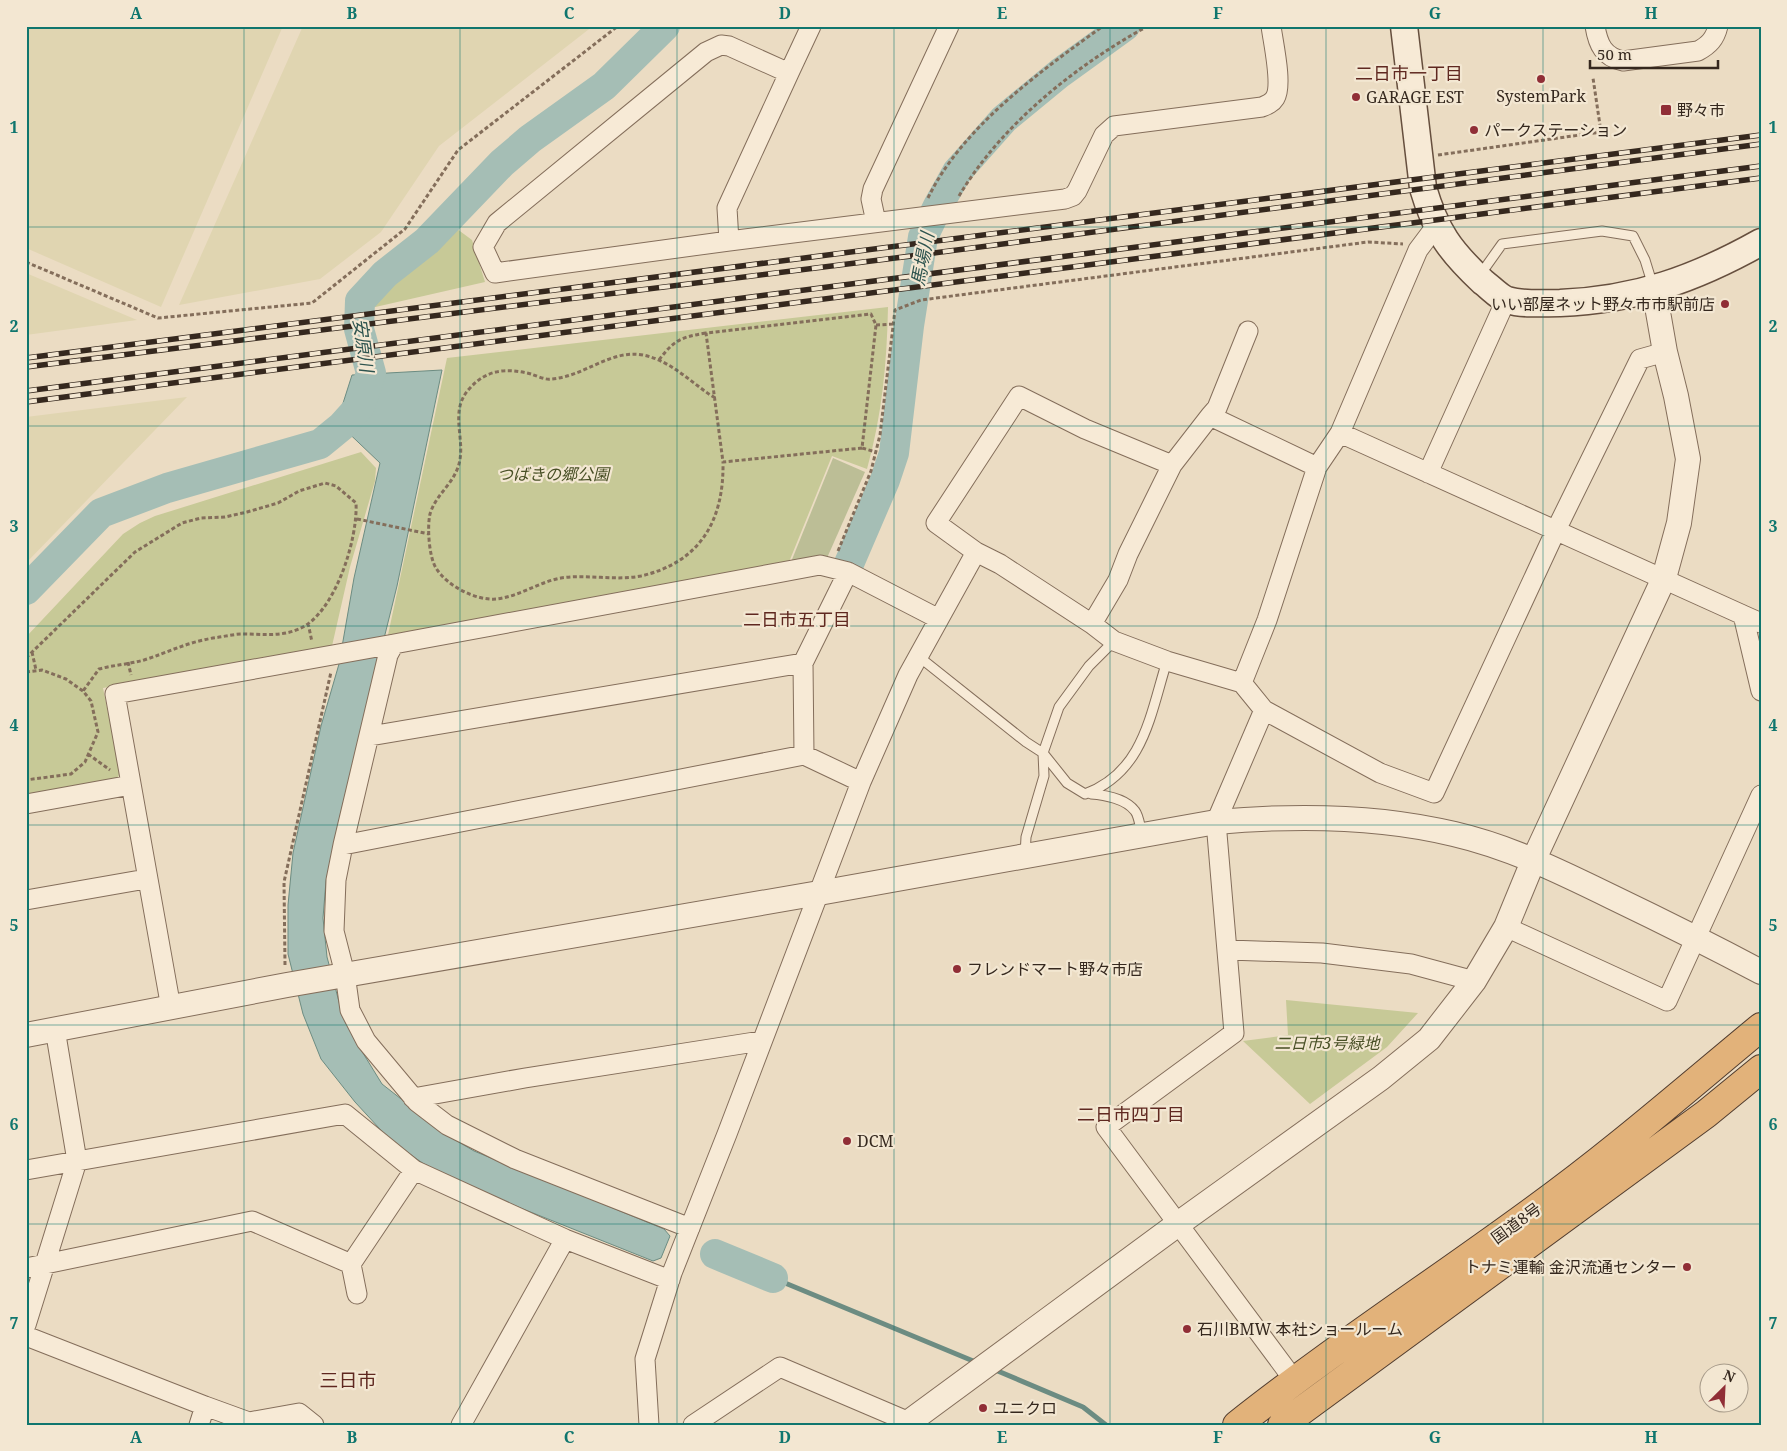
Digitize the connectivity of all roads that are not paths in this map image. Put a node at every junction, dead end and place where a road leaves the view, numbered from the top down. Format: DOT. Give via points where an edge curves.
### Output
graph roads {
  1 [pos="812,26"];
  2 [pos="949,26"];
  3 [pos="1271,26"];
  4 [pos="1404,26"];
  5 [pos="1595,26"];
  6 [pos="1718,26"];
  7 [pos="789,73"];
  8 [pos="876,222"];
  9 [pos="1429,236"];
  10 [pos="729,240"];
  11 [pos="1759,245"];
  12 [pos="1478,277"];
  13 [pos="1654,289"];
  14 [pos="1506,300"];
  15 [pos="1248,331"];
  16 [pos="1665,352"];
  17 [pos="1210,416"];
  18 [pos="1340,433"];
  19 [pos="1172,465"];
  20 [pos="1317,467"];
  21 [pos="1428,473"];
  22 [pos="1556,530"];
  23 [pos="976,552"];
  24 [pos="840,570"];
  25 [pos="1664,578"];
  26 [pos="1743,615"];
  27 [pos="937,618"];
  28 [pos="1761,623"];
  29 [pos="1092,624"];
  30 [pos="1114,641"];
  31 [pos="394,644"];
  32 [pos="918,656"];
  33 [pos="1167,661"];
  34 [pos="803,663"];
  35 [pos="1242,683"];
  36 [pos="1761,690"];
  37 [pos="1264,710"];
  38 [pos="370,736"];
  39 [pos="1043,753"];
  40 [pos="804,755"];
  41 [pos="861,782"];
  42 [pos="131,784"];
  43 [pos="1086,794"];
  44 [pos="1761,795"];
  45 [pos="26,804"];
  46 [pos="1216,822"];
  47 [pos="1142,835"];
  48 [pos="343,845"];
  49 [pos="1025,856"];
  50 [pos="1534,859"];
  51 [pos="146,879"];
  52 [pos="819,893"];
  53 [pos="26,900"];
  54 [pos="1506,927"];
  55 [pos="1697,938"];
  56 [pos="1228,950"];
  57 [pos="1761,972"];
  58 [pos="346,974"];
  59 [pos="1474,981"];
  60 [pos="170,1008"];
  61 [pos="1761,1027"];
  62 [pos="55,1029"];
  63 [pos="26,1035"];
  64 [pos="761,1041"];
  65 [pos="1761,1069"];
  66 [pos="413,1098"];
  67 [pos="77,1161"];
  68 [pos="26,1170"];
  69 [pos="414,1170"];
  70 [pos="1178,1224"];
  71 [pos="689,1231"];
  72 [pos="565,1239"];
  73 [pos="46,1264"];
  74 [pos="350,1264"];
  75 [pos="26,1268"];
  76 [pos="671,1277"];
  77 [pos="358,1294"];
  78 [pos="26,1325"];
  79 [pos="26,1336"];
  80 [pos="1294,1380"];
  81 [pos="205,1406"];
  82 [pos="907,1423"];
  83 [pos="199,1425"];
  84 [pos="314,1425"];
  85 [pos="461,1425"];
  86 [pos="650,1425"];
  87 [pos="693,1425"];
  88 [pos="1237,1425"];
  89 [pos="1282,1425"];
  1 -- 7 [label="street"];
  2 -- 8 [label="street" via="873,188 871,199"];
  3 -- 8 [label="street" via="1278,86 1270,104 1114,126 1104,135 1073,196 1065,199"];
  4 -- 9 [label="main road"];
  5 -- 6 [label="street" via="1597,40 1604,52 1623,61 1698,51 1708,45"];
  7 -- 10 [label="street" via="728,208"];
  7 -- 10 [label="street" via="729,46 713,48 497,223 483,247 495,273"];
  8 -- 10 [label="street"];
  9 -- 12 [label="main road" via="1452,251"];
  9 -- 18 [label="street"];
  11 -- 13 [label="main road" via="1716,267"];
  12 -- 13 [label="lane" via="1502,244 1602,231 1632,236 1646,260"];
  12 -- 14 [label="main road"];
  13 -- 14 [label="main road" via="1622,298 1536,304"];
  13 -- 16 [label="street"];
  14 -- 21 [label="street"];
  15 -- 17 [label="street" via="1217,408"];
  16 -- 22 [label="street" via="1640,359"];
  16 -- 25 [label="street" via="1688,460 1680,523"];
  17 -- 19 [label="street"];
  17 -- 20 [label="street"];
  18 -- 20 [label="street"];
  18 -- 21 [label="street"];
  19 -- 23 [label="street" via="1085,429 1019,396 936,523"];
  19 -- 29 [label="street" via="1118,580"];
  20 -- 35 [label="street"];
  21 -- 22 [label="street"];
  22 -- 25 [label="street"];
  22 -- 37 [label="street" via="1434,793 1380,773"];
  23 -- 27 [label="street"];
  23 -- 29 [label="street"];
  24 -- 27 [label="street"];
  24 -- 31 [label="street" via="820,565"];
  24 -- 34 [label="street"];
  25 -- 26 [label="street"];
  25 -- 50 [label="street"];
  26 -- 28 [label="street"];
  26 -- 36 [label="street"];
  27 -- 32 [label="street"];
  29 -- 30 [label="street"];
  30 -- 33 [label="street"];
  30 -- 39 [label="lane" via="1089,666 1059,707"];
  31 -- 38 [label="street" via="388,656"];
  31 -- 42 [label="street" via="114,694"];
  32 -- 39 [label="lane"];
  32 -- 41 [label="street"];
  33 -- 35 [label="street"];
  33 -- 43 [label="lane" via="1135,756 1121,773 1101,788"];
  34 -- 38 [label="street"];
  34 -- 40 [label="street"];
  35 -- 37 [label="street"];
  37 -- 46 [label="street"];
  38 -- 48 [label="street"];
  39 -- 43 [label="lane" via="1067,783"];
  39 -- 49 [label="lane" via="1044,776 1026,837"];
  40 -- 41 [label="street"];
  40 -- 48 [label="street"];
  41 -- 52 [label="street"];
  42 -- 45 [label="street"];
  42 -- 51 [label="street"];
  43 -- 47 [label="lane" via="1104,795 1136,811"];
  44 -- 55 [label="street"];
  46 -- 47 [label="street"];
  46 -- 50 [label="street" via="1282,816 1378,821 1454,834"];
  46 -- 56 [label="street"];
  47 -- 49 [label="street"];
  48 -- 58 [label="street" via="336,880 334,930"];
  49 -- 52 [label="street"];
  50 -- 54 [label="street"];
  50 -- 55 [label="street"];
  51 -- 53 [label="street"];
  51 -- 60 [label="street"];
  52 -- 58 [label="street"];
  52 -- 64 [label="street"];
  54 -- 55 [label="street" via="1667,1001"];
  54 -- 59 [label="street"];
  55 -- 57 [label="street"];
  56 -- 59 [label="street" via="1322,952 1411,964"];
  56 -- 70 [label="street" via="1234,1033 1106,1127"];
  58 -- 60 [label="street"];
  58 -- 66 [label="street" via="350,1010 366,1041"];
  59 -- 70 [label="street" via="1429,1039"];
  60 -- 62 [label="street"];
  61 -- 80 [label="highway, 国道8号" via="1625,1141 1535,1210"];
  62 -- 63 [label="street"];
  62 -- 67 [label="street"];
  64 -- 66 [label="street"];
  64 -- 71 [label="street"];
  65 -- 89 [label="highway, 国道8号" via="1698,1120"];
  66 -- 71 [label="street" via="447,1125 515,1159"];
  67 -- 68 [label="street"];
  67 -- 69 [label="street" via="345,1114"];
  67 -- 73 [label="street"];
  69 -- 72 [label="street"];
  69 -- 74 [label="street"];
  70 -- 80 [label="street"];
  70 -- 82 [label="street"];
  71 -- 76 [label="street"];
  72 -- 76 [label="street"];
  72 -- 85 [label="street"];
  73 -- 74 [label="street" via="252,1221"];
  73 -- 75 [label="street"];
  73 -- 78 [label="street"];
  74 -- 77 [label="street"];
  76 -- 86 [label="street" via="645,1359"];
  79 -- 81 [label="street"];
  80 -- 88 [label="highway, 国道8号"];
  81 -- 83 [label="street"];
  81 -- 84 [label="street" via="249,1422 299,1413"];
  82 -- 87 [label="street" via="780,1367"];
}
